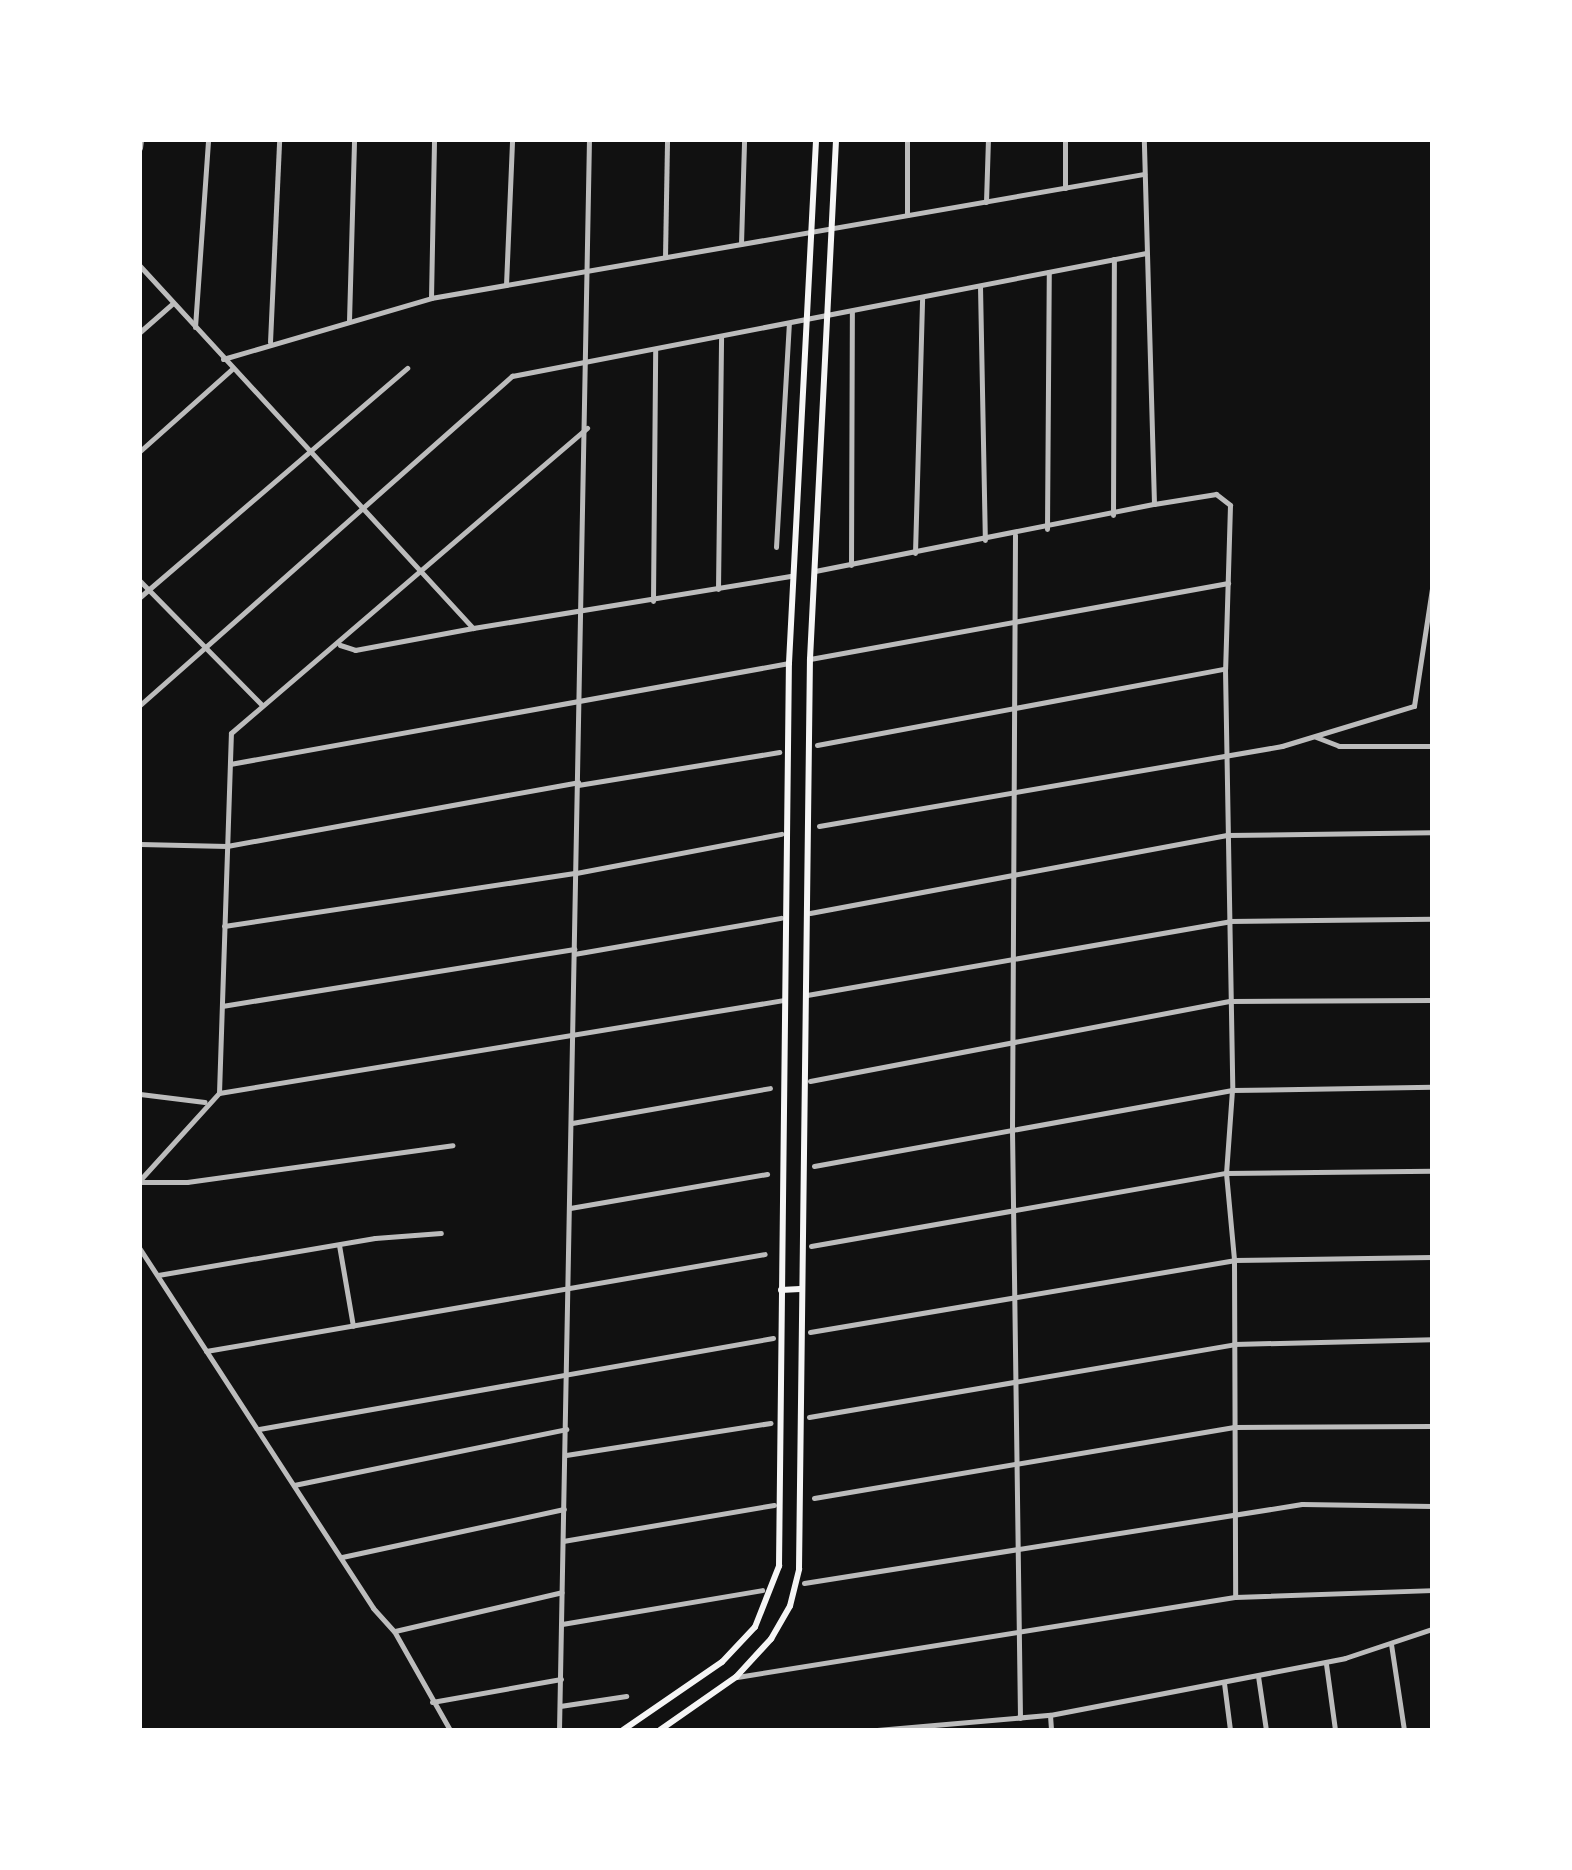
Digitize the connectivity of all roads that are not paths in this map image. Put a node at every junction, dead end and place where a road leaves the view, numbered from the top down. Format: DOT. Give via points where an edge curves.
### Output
graph roads {
  1 [pos="141,140"];
  2 [pos="208,140"];
  3 [pos="279,140"];
  4 [pos="354,140"];
  5 [pos="434,140"];
  6 [pos="512,140"];
  7 [pos="588,140"];
  8 [pos="667,140"];
  9 [pos="744,140"];
  10 [pos="816,140"];
  11 [pos="836,140"];
  12 [pos="908,140"];
  13 [pos="988,140"];
  14 [pos="1065,140"];
  15 [pos="1144,140"];
  16 [pos="140,148"];
  17 [pos="1144,174"];
  18 [pos="1065,188"];
  19 [pos="986,202"];
  20 [pos="906,215"];
  21 [pos="833,228"];
  22 [pos="812,232"];
  23 [pos="741,244"];
  24 [pos="1146,253"];
  25 [pos="665,257"];
  26 [pos="1114,260"];
  27 [pos="140,266"];
  28 [pos="584,272"];
  29 [pos="1049,272"];
  30 [pos="506,285"];
  31 [pos="980,286"];
  32 [pos="922,297"];
  33 [pos="431,298"];
  34 [pos="172,304"];
  35 [pos="852,311"];
  36 [pos="829,315"];
  37 [pos="808,319"];
  38 [pos="349,321"];
  39 [pos="789,323"];
  40 [pos="195,329"];
  41 [pos="140,332"];
  42 [pos="722,336"];
  43 [pos="270,343"];
  44 [pos="654,349"];
  45 [pos="223,359"];
  46 [pos="589,363"];
  47 [pos="406,368"];
  48 [pos="232,369"];
  49 [pos="587,428"];
  50 [pos="308,449"];
  51 [pos="140,451"];
  52 [pos="1154,504"];
  53 [pos="363,508"];
  54 [pos="1112,515"];
  55 [pos="1047,529"];
  56 [pos="1015,534"];
  57 [pos="985,540"];
  58 [pos="776,547"];
  59 [pos="915,553"];
  60 [pos="851,565"];
  61 [pos="812,572"];
  62 [pos="424,573"];
  63 [pos="792,576"];
  64 [pos="140,580"];
  65 [pos="1228,583"];
  66 [pos="1432,589"];
  67 [pos="149,590"];
  68 [pos="718,590"];
  69 [pos="140,597"];
  70 [pos="653,602"];
  71 [pos="580,613"];
  72 [pos="1014,619"];
  73 [pos="474,628"];
  74 [pos="340,644"];
  75 [pos="205,648"];
  76 [pos="810,659"];
  77 [pos="790,663"];
  78 [pos="1225,669"];
  79 [pos="262,704"];
  80 [pos="580,704"];
  81 [pos="140,706"];
  82 [pos="1014,706"];
  83 [pos="1314,736"];
  84 [pos="817,745"];
  85 [pos="1432,746"];
  86 [pos="779,752"];
  87 [pos="1228,753"];
  88 [pos="230,764"];
  89 [pos="578,784"];
  90 [pos="1013,789"];
  91 [pos="818,826"];
  92 [pos="1432,832"];
  93 [pos="781,834"];
  94 [pos="1228,835"];
  95 [pos="140,844"];
  96 [pos="227,846"];
  97 [pos="1012,870"];
  98 [pos="576,873"];
  99 [pos="810,913"];
  100 [pos="781,918"];
  101 [pos="1432,918"];
  102 [pos="1229,921"];
  103 [pos="224,926"];
  104 [pos="574,952"];
  105 [pos="1011,958"];
  106 [pos="804,996"];
  107 [pos="784,1000"];
  108 [pos="1432,1000"];
  109 [pos="1230,1001"];
  110 [pos="222,1006"];
  111 [pos="574,1037"];
  112 [pos="1012,1042"];
  113 [pos="810,1081"];
  114 [pos="1432,1087"];
  115 [pos="770,1088"];
  116 [pos="1232,1090"];
  117 [pos="219,1092"];
  118 [pos="140,1094"];
  119 [pos="204,1102"];
  120 [pos="572,1122"];
  121 [pos="1012,1130"];
  122 [pos="452,1145"];
  123 [pos="814,1166"];
  124 [pos="1432,1171"];
  125 [pos="767,1174"];
  126 [pos="1226,1174"];
  127 [pos="140,1181"];
  128 [pos="570,1208"];
  129 [pos="1012,1212"];
  130 [pos="441,1233"];
  131 [pos="339,1244"];
  132 [pos="811,1246"];
  133 [pos="140,1249"];
  134 [pos="765,1254"];
  135 [pos="1432,1257"];
  136 [pos="1234,1260"];
  137 [pos="158,1275"];
  138 [pos="568,1289"];
  139 [pos="800,1289"];
  140 [pos="780,1290"];
  141 [pos="1013,1298"];
  142 [pos="352,1326"];
  143 [pos="810,1332"];
  144 [pos="773,1338"];
  145 [pos="1432,1339"];
  146 [pos="1234,1344"];
  147 [pos="206,1351"];
  148 [pos="567,1375"];
  149 [pos="1014,1380"];
  150 [pos="809,1417"];
  151 [pos="770,1424"];
  152 [pos="1432,1426"];
  153 [pos="1234,1427"];
  154 [pos="259,1429"];
  155 [pos="566,1429"];
  156 [pos="565,1455"];
  157 [pos="1014,1464"];
  158 [pos="294,1485"];
  159 [pos="814,1498"];
  160 [pos="774,1505"];
  161 [pos="1432,1506"];
  162 [pos="564,1509"];
  163 [pos="1234,1516"];
  164 [pos="563,1541"];
  165 [pos="1015,1548"];
  166 [pos="341,1557"];
  167 [pos="804,1583"];
  168 [pos="762,1590"];
  169 [pos="1432,1590"];
  170 [pos="562,1592"];
  171 [pos="1234,1596"];
  172 [pos="562,1624"];
  173 [pos="1432,1629"];
  174 [pos="394,1631"];
  175 [pos="1018,1632"];
  176 [pos="1390,1643"];
  177 [pos="1326,1662"];
  178 [pos="1258,1676"];
  179 [pos="736,1678"];
  180 [pos="560,1680"];
  181 [pos="1224,1682"];
  182 [pos="626,1696"];
  183 [pos="432,1702"];
  184 [pos="560,1706"];
  185 [pos="1050,1714"];
  186 [pos="1020,1718"];
  187 [pos="976,1722"];
  188 [pos="905,1729"];
  189 [pos="450,1730"];
  190 [pos="560,1730"];
  191 [pos="623,1730"];
  192 [pos="660,1730"];
  193 [pos="877,1730"];
  194 [pos="975,1730"];
  195 [pos="1051,1730"];
  196 [pos="1230,1730"];
  197 [pos="1266,1730"];
  198 [pos="1335,1730"];
  199 [pos="1404,1730"];
  1 -- 16 [label="street"];
  2 -- 40 [label="street"];
  3 -- 43 [label="street"];
  4 -- 38 [label="street"];
  5 -- 33 [label="street"];
  6 -- 30 [label="street"];
  7 -- 28 [label="street"];
  8 -- 25 [label="street"];
  9 -- 23 [label="street"];
  10 -- 22 [label="main road"];
  11 -- 21 [label="main road"];
  12 -- 20 [label="street"];
  13 -- 19 [label="street"];
  14 -- 18 [label="street"];
  15 -- 17 [label="street"];
  17 -- 18 [label="street"];
  17 -- 24 [label="street"];
  18 -- 19 [label="street"];
  19 -- 20 [label="street"];
  20 -- 21 [label="street"];
  21 -- 22 [label="street"];
  21 -- 36 [label="main road"];
  22 -- 23 [label="street"];
  22 -- 37 [label="main road"];
  23 -- 25 [label="street"];
  24 -- 26 [label="street"];
  24 -- 52 [label="street"];
  25 -- 28 [label="street"];
  26 -- 29 [label="street"];
  26 -- 54 [label="street"];
  27 -- 34 [label="street"];
  28 -- 30 [label="street"];
  28 -- 46 [label="street"];
  29 -- 31 [label="street"];
  29 -- 55 [label="street"];
  30 -- 33 [label="street"];
  31 -- 32 [label="street"];
  31 -- 57 [label="street"];
  32 -- 35 [label="street"];
  32 -- 59 [label="street"];
  33 -- 38 [label="street"];
  34 -- 40 [label="street"];
  34 -- 41 [label="street"];
  35 -- 36 [label="street"];
  35 -- 60 [label="street"];
  36 -- 37 [label="street"];
  36 -- 61 [label="main road"];
  37 -- 39 [label="street"];
  37 -- 63 [label="main road"];
  38 -- 43 [label="street"];
  39 -- 42 [label="street"];
  39 -- 58 [label="street"];
  40 -- 45 [label="street"];
  42 -- 44 [label="street"];
  42 -- 68 [label="street"];
  43 -- 45 [label="street"];
  44 -- 46 [label="street"];
  44 -- 70 [label="street"];
  45 -- 48 [label="street"];
  46 -- 49 [label="street"];
  46 -- 53 [label="street" via="512,376"];
  47 -- 50 [label="street"];
  48 -- 50 [label="street"];
  48 -- 51 [label="street"];
  49 -- 62 [label="street"];
  49 -- 71 [label="street"];
  50 -- 53 [label="street"];
  50 -- 67 [label="street"];
  52 -- 54 [label="street"];
  52 -- 65 [label="street" via="1226,497"];
  53 -- 62 [label="street"];
  53 -- 75 [label="street"];
  54 -- 55 [label="street"];
  55 -- 56 [label="street"];
  56 -- 57 [label="street"];
  56 -- 72 [label="street"];
  57 -- 59 [label="street"];
  59 -- 60 [label="street"];
  60 -- 61 [label="street"];
  61 -- 76 [label="main road"];
  62 -- 73 [label="street"];
  62 -- 74 [label="street"];
  63 -- 68 [label="street"];
  63 -- 77 [label="main road"];
  64 -- 67 [label="street"];
  65 -- 72 [label="street"];
  65 -- 78 [label="street"];
  66 -- 83 [label="street" via="1414,706"];
  67 -- 69 [label="street"];
  67 -- 75 [label="street"];
  68 -- 70 [label="street"];
  70 -- 71 [label="street"];
  71 -- 73 [label="street"];
  71 -- 80 [label="street"];
  72 -- 76 [label="street"];
  72 -- 82 [label="street"];
  73 -- 74 [label="street" via="354,650"];
  74 -- 79 [label="street"];
  75 -- 79 [label="street"];
  75 -- 81 [label="street"];
  76 -- 106 [label="main road"];
  77 -- 80 [label="street"];
  77 -- 107 [label="main road"];
  78 -- 82 [label="street"];
  78 -- 87 [label="street"];
  79 -- 88 [label="street" via="231,733"];
  80 -- 88 [label="street"];
  80 -- 89 [label="street"];
  82 -- 84 [label="street"];
  82 -- 90 [label="street"];
  83 -- 85 [label="street" via="1339,746"];
  83 -- 87 [label="street"];
  86 -- 89 [label="street"];
  87 -- 90 [label="street"];
  87 -- 94 [label="street"];
  88 -- 96 [label="street"];
  89 -- 96 [label="street"];
  89 -- 98 [label="street"];
  90 -- 91 [label="street"];
  90 -- 97 [label="street"];
  92 -- 94 [label="street"];
  93 -- 98 [label="street"];
  94 -- 97 [label="street"];
  94 -- 102 [label="street"];
  95 -- 96 [label="street"];
  96 -- 103 [label="street"];
  97 -- 99 [label="street"];
  97 -- 105 [label="street"];
  98 -- 103 [label="street"];
  98 -- 104 [label="street"];
  100 -- 104 [label="street"];
  101 -- 102 [label="street"];
  102 -- 105 [label="street"];
  102 -- 109 [label="street"];
  103 -- 110 [label="street"];
  104 -- 110 [label="street"];
  104 -- 111 [label="street"];
  105 -- 106 [label="street"];
  105 -- 112 [label="street"];
  106 -- 139 [label="main road"];
  107 -- 111 [label="street"];
  107 -- 140 [label="main road"];
  108 -- 109 [label="street"];
  109 -- 112 [label="street"];
  109 -- 116 [label="street"];
  110 -- 117 [label="street"];
  111 -- 117 [label="street"];
  111 -- 120 [label="street"];
  112 -- 113 [label="street"];
  112 -- 121 [label="street"];
  114 -- 116 [label="street"];
  115 -- 120 [label="street"];
  116 -- 121 [label="street"];
  116 -- 126 [label="street"];
  117 -- 119 [label="street"];
  118 -- 119 [label="street"];
  119 -- 127 [label="street"];
  120 -- 128 [label="street"];
  121 -- 123 [label="street"];
  121 -- 129 [label="street"];
  122 -- 127 [label="street" via="187,1182"];
  124 -- 126 [label="street"];
  125 -- 128 [label="street"];
  126 -- 129 [label="street"];
  126 -- 136 [label="street"];
  128 -- 138 [label="street"];
  129 -- 132 [label="street"];
  129 -- 141 [label="street"];
  130 -- 131 [label="street"];
  131 -- 137 [label="street"];
  131 -- 142 [label="street"];
  133 -- 137 [label="street"];
  134 -- 138 [label="street"];
  135 -- 136 [label="street"];
  136 -- 141 [label="street"];
  136 -- 146 [label="street"];
  137 -- 147 [label="street"];
  138 -- 142 [label="street"];
  138 -- 148 [label="street"];
  139 -- 140 [label="main road"];
  139 -- 179 [label="main road" via="799,1569 781,1623"];
  140 -- 191 [label="main road" via="784,1512 771,1599 722,1662"];
  141 -- 143 [label="street"];
  141 -- 149 [label="street"];
  142 -- 147 [label="street"];
  144 -- 148 [label="street"];
  145 -- 146 [label="street"];
  146 -- 149 [label="street"];
  146 -- 153 [label="street"];
  147 -- 154 [label="street"];
  148 -- 154 [label="street"];
  148 -- 155 [label="street"];
  149 -- 150 [label="street"];
  149 -- 157 [label="street"];
  151 -- 156 [label="street"];
  152 -- 153 [label="street"];
  153 -- 157 [label="street"];
  153 -- 163 [label="street"];
  154 -- 158 [label="street"];
  155 -- 156 [label="street"];
  155 -- 158 [label="street"];
  156 -- 162 [label="street"];
  157 -- 159 [label="street"];
  157 -- 165 [label="street"];
  158 -- 166 [label="street"];
  160 -- 164 [label="street"];
  161 -- 163 [label="street" via="1302,1504"];
  162 -- 164 [label="street"];
  162 -- 166 [label="street"];
  163 -- 165 [label="street"];
  163 -- 171 [label="street"];
  164 -- 170 [label="street"];
  165 -- 167 [label="street"];
  165 -- 175 [label="street"];
  166 -- 174 [label="street"];
  168 -- 172 [label="street"];
  169 -- 171 [label="street"];
  170 -- 172 [label="street"];
  170 -- 174 [label="street"];
  171 -- 175 [label="street"];
  172 -- 180 [label="street"];
  173 -- 176 [label="street"];
  174 -- 183 [label="street"];
  175 -- 179 [label="street"];
  175 -- 186 [label="street"];
  176 -- 177 [label="street"];
  176 -- 199 [label="street"];
  177 -- 178 [label="street"];
  177 -- 198 [label="street"];
  178 -- 181 [label="street"];
  178 -- 197 [label="street"];
  179 -- 192 [label="main road"];
  180 -- 183 [label="street"];
  180 -- 184 [label="street"];
  181 -- 185 [label="street"];
  181 -- 196 [label="street"];
  182 -- 184 [label="street"];
  183 -- 189 [label="street"];
  184 -- 190 [label="street"];
  185 -- 186 [label="street"];
  185 -- 195 [label="street"];
  186 -- 187 [label="street"];
  187 -- 188 [label="street"];
  187 -- 194 [label="street"];
  188 -- 193 [label="street"];
}
